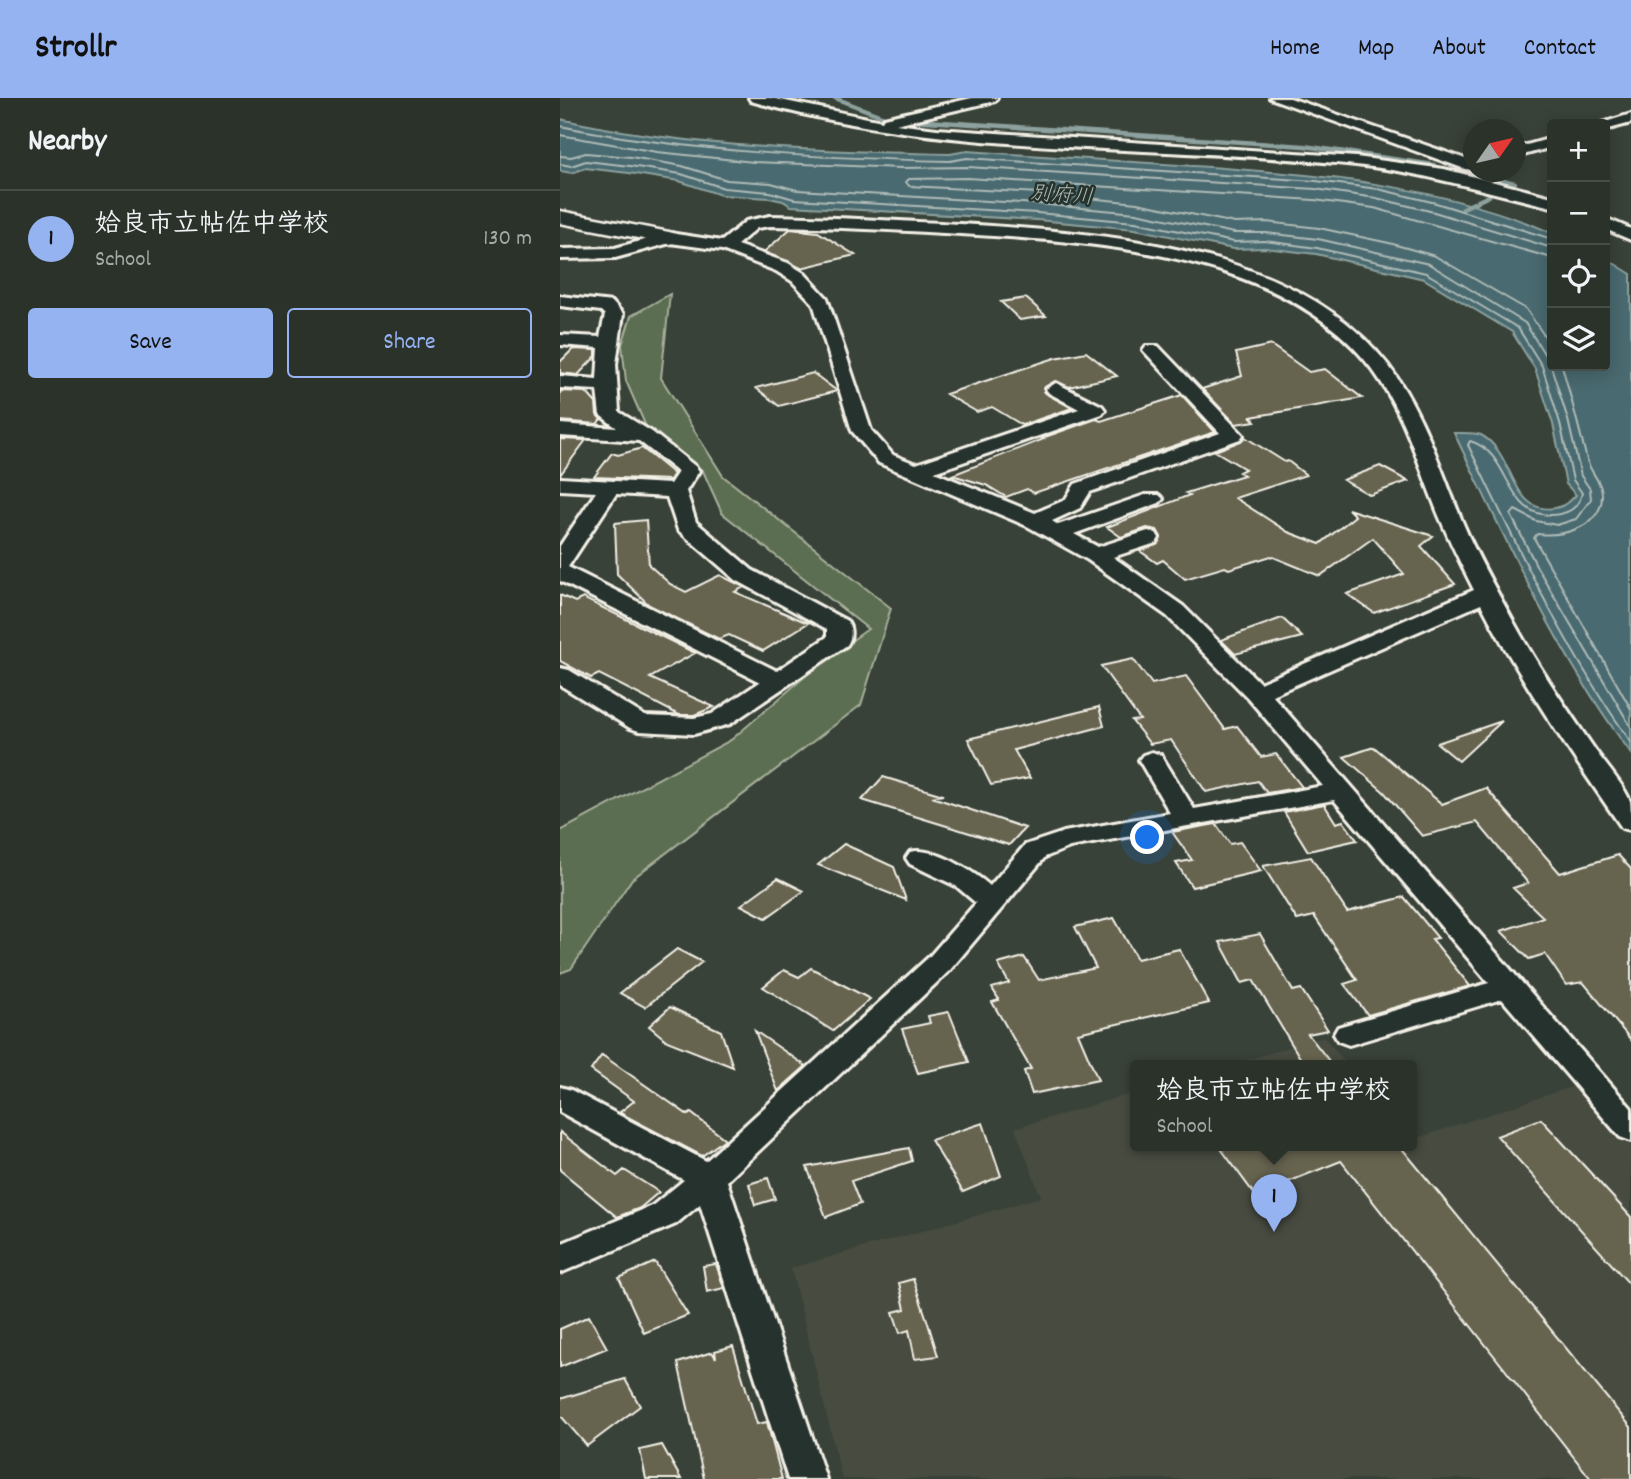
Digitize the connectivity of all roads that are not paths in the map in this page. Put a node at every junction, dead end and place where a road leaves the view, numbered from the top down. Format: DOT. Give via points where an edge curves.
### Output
graph roads {
  1 [pos="755,98"];
  2 [pos="990,98"];
  3 [pos="1277,98"];
  4 [pos="1631,118"];
  5 [pos="1610,124"];
  6 [pos="870,125"];
  7 [pos="1547,144"];
  8 [pos="1526,150"];
  9 [pos="1463,163"];
  10 [pos="1463,169"];
  11 [pos="1444,174"];
  12 [pos="1547,201"];
  13 [pos="560,217"];
  14 [pos="1610,225"];
  15 [pos="1631,235"];
  16 [pos="669,238"];
  17 [pos="725,246"];
  18 [pos="560,254"];
  19 [pos="560,301"];
  20 [pos="560,340"];
  21 [pos="607,343"];
  22 [pos="1152,350"];
  23 [pos="560,382"];
  24 [pos="605,385"];
  25 [pos="1056,389"];
  26 [pos="560,430"];
  27 [pos="645,436"];
  28 [pos="916,471"];
  29 [pos="560,484"];
  30 [pos="610,487"];
  31 [pos="676,491"];
  32 [pos="1152,499"];
  33 [pos="1035,520"];
  34 [pos="1057,533"];
  35 [pos="1148,538"];
  36 [pos="1096,555"];
  37 [pos="560,563"];
  38 [pos="560,572"];
  39 [pos="1486,593"];
  40 [pos="560,675"];
  41 [pos="778,681"];
  42 [pos="1256,693"];
  43 [pos="1152,760"];
  44 [pos="1339,791"];
  45 [pos="1186,818"];
  46 [pos="1631,822"];
  47 [pos="920,858"];
  48 [pos="992,902"];
  49 [pos="1508,987"];
  50 [pos="1349,1034"];
  51 [pos="560,1098"];
  52 [pos="1631,1129"];
  53 [pos="709,1178"];
  54 [pos="560,1259"];
  55 [pos="807,1479"];
  1 -- 6 [label="street"];
  2 -- 6 [label="street"];
  3 -- 9 [label="street"];
  4 -- 5 [label="street"];
  6 -- 11 [label="street" via="1118,147 1297,156"];
  7 -- 8 [label="street"];
  10 -- 11 [label="street"];
  11 -- 12 [label="street"];
  13 -- 16 [label="street"];
  14 -- 15 [label="street"];
  16 -- 17 [label="street"];
  16 -- 18 [label="street" via="615,253"];
  17 -- 28 [label="street" via="782,267 810,288 821,302 862,431 886,459"];
  17 -- 39 [label="street" via="752,224 770,221 1036,233 1143,246 1190,257 1310,304 1369,354 1389,381 1418,435 1452,523"];
  19 -- 21 [label="street" via="606,306 614,314"];
  20 -- 21 [label="street"];
  21 -- 24 [label="street"];
  22 -- 33 [label="street" via="1233,435 1082,488 1073,504"];
  23 -- 24 [label="street"];
  24 -- 27 [label="street" via="610,415"];
  25 -- 28 [label="street" via="1095,410"];
  26 -- 27 [label="street"];
  27 -- 31 [label="street" via="689,471"];
  28 -- 33 [label="street"];
  29 -- 30 [label="street"];
  30 -- 31 [label="street"];
  30 -- 37 [label="street"];
  31 -- 41 [label="street" via="686,525 744,575 839,626 839,640"];
  32 -- 34 [label="street"];
  33 -- 34 [label="street"];
  34 -- 36 [label="street"];
  35 -- 36 [label="street"];
  36 -- 42 [label="street" via="1175,611"];
  38 -- 41 [label="street"];
  39 -- 42 [label="street"];
  39 -- 46 [label="street" via="1512,645"];
  40 -- 41 [label="street" via="639,723 694,726 721,719"];
  42 -- 44 [label="street"];
  43 -- 45 [label="street"];
  44 -- 45 [label="street"];
  44 -- 49 [label="street"];
  45 -- 48 [label="street" via="1064,840 1035,851"];
  47 -- 48 [label="street" via="966,880"];
  48 -- 53 [label="street" via="940,963"];
  49 -- 50 [label="street"];
  49 -- 52 [label="street"];
  51 -- 53 [label="street"];
  53 -- 54 [label="street" via="664,1215"];
  53 -- 55 [label="street"];
}
